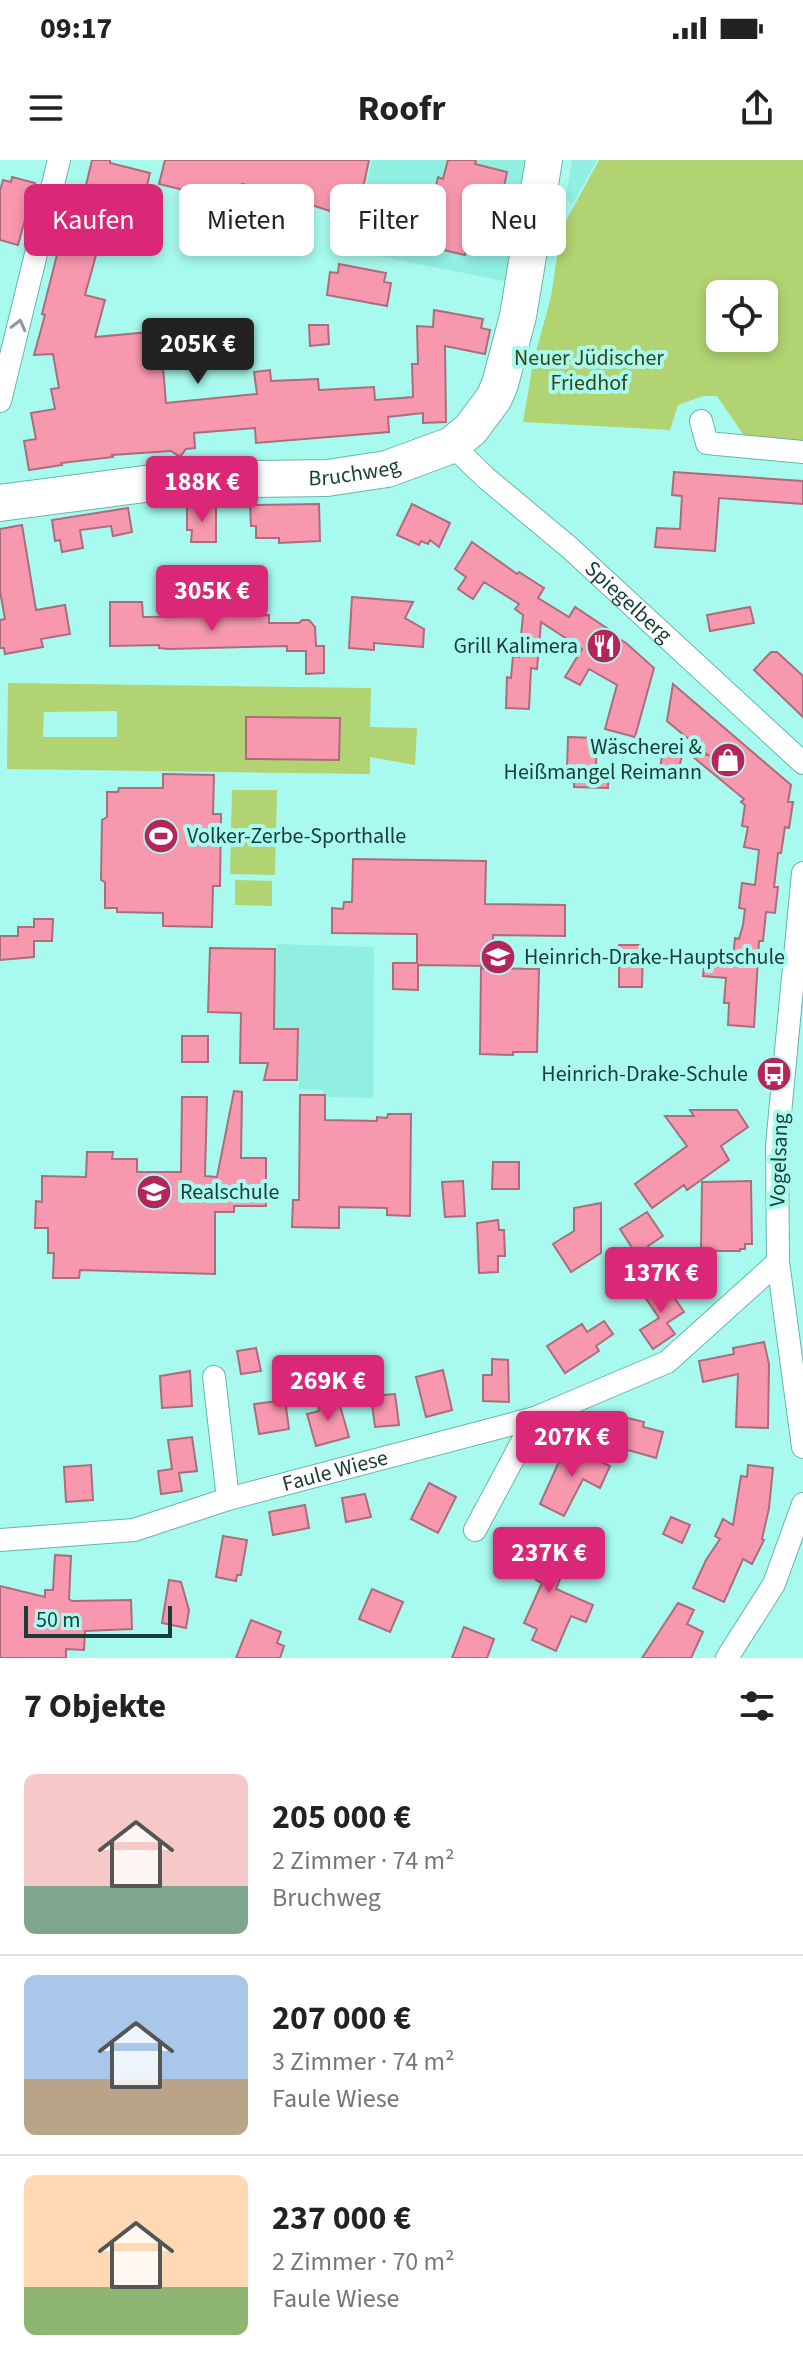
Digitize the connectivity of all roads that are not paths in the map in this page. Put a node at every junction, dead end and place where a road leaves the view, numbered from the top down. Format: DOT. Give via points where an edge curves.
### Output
graph roads {
  1 [pos="59,160"];
  2 [pos="544,160"];
  3 [pos="0,401"];
  4 [pos="701,421"];
  5 [pos="452,445"];
  6 [pos="803,452"];
  7 [pos="0,503"];
  8 [pos="803,763"];
  9 [pos="803,873"];
  10 [pos="778,1262"];
  11 [pos="214,1377"];
  12 [pos="535,1418"];
  13 [pos="803,1447"];
  14 [pos="228,1499"];
  15 [pos="803,1504"];
  16 [pos="475,1530"];
  17 [pos="0,1540"];
  18 [pos="727,1658"];
  3 -- 1 [label="street, one-way"];
  2 -- 5 [label="main road, Bruchweg" via="518,316 500,384 471,429"];
  4 -- 6 [label="street" via="707,443"];
  5 -- 7 [label="main road, Bruchweg" via="387,469 327,478 175,480"];
  5 -- 8 [label="street, Spiegelberg"];
  9 -- 10 [label="street, Vogelsang" via="777,1145"];
  10 -- 12 [label="street, Faule Wiese" via="667,1362"];
  10 -- 13 [label="street, Vogelsang"];
  11 -- 14 [label="street"];
  12 -- 14 [label="street, Faule Wiese"];
  12 -- 16 [label="street"];
  14 -- 17 [label="street, Faule Wiese" via="134,1530"];
  15 -- 18 [label="street" via="774,1584"];
}
